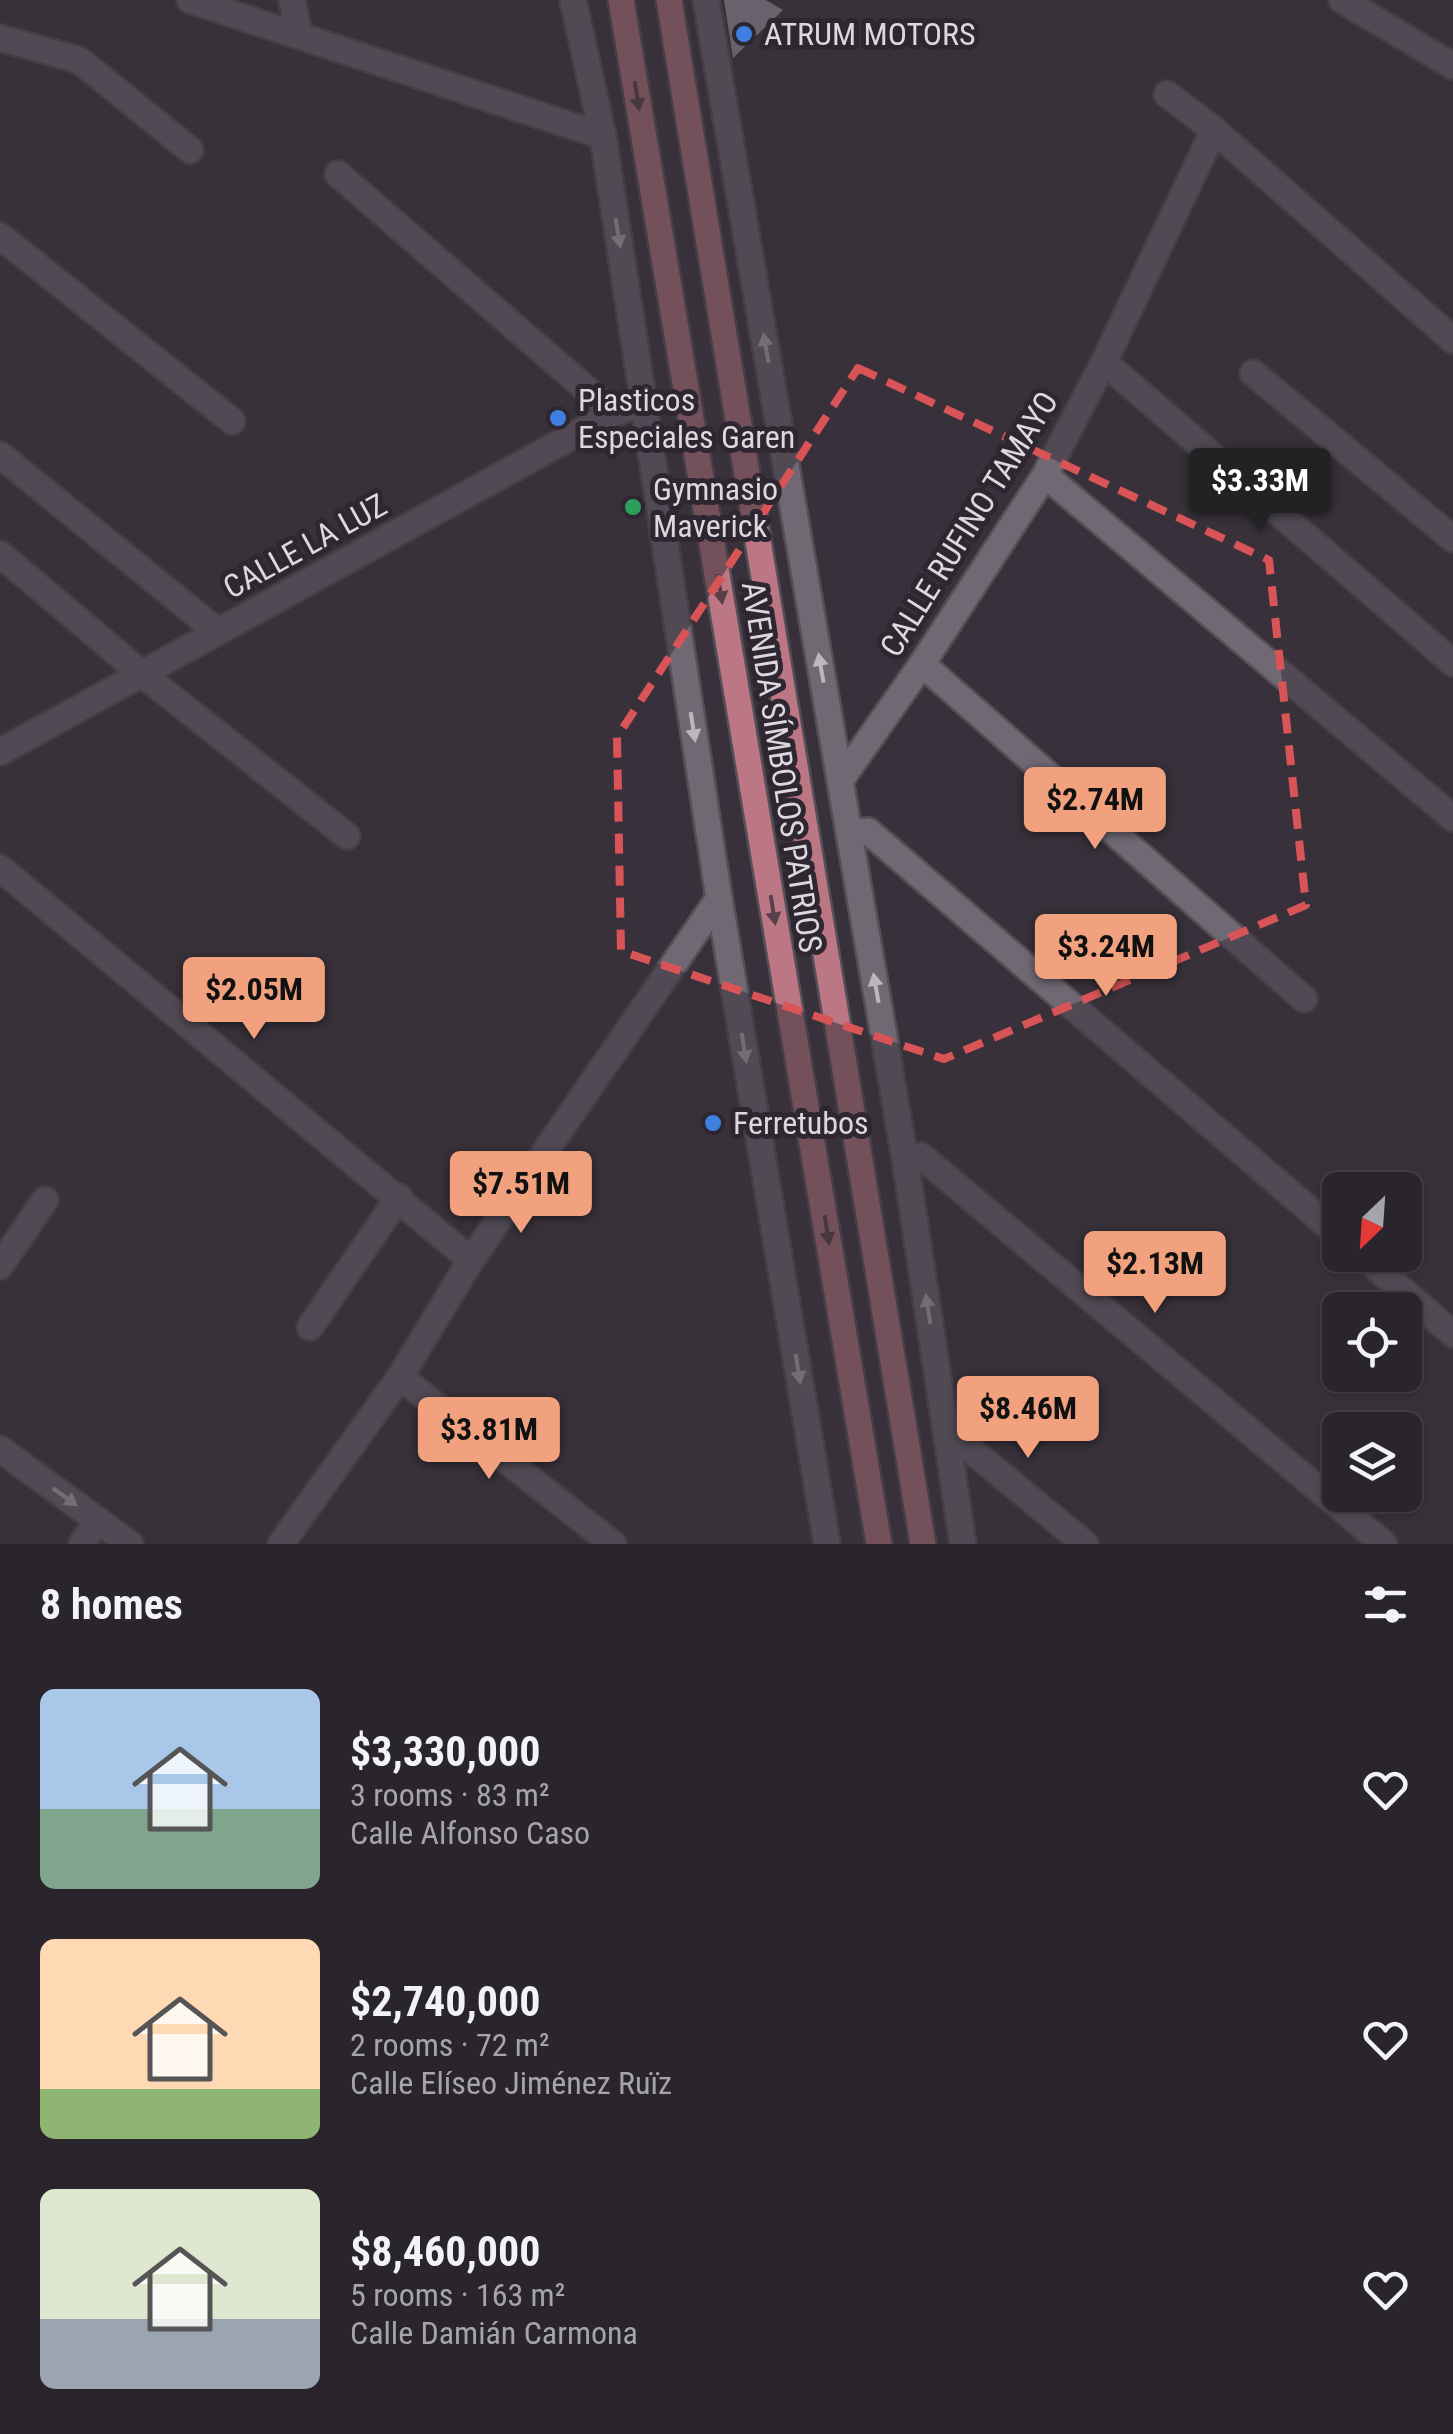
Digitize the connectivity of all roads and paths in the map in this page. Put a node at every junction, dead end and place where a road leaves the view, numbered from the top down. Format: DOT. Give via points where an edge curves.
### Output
graph roads {
  1 [pos="190,0"];
  2 [pos="292,0"];
  3 [pos="573,0"];
  4 [pos="621,0"];
  5 [pos="669,0"];
  6 [pos="706,0"];
  7 [pos="1342,0"];
  8 [pos="299,36"];
  9 [pos="0,38"];
  10 [pos="1453,66"];
  11 [pos="1167,94"];
  12 [pos="1214,130"];
  13 [pos="603,136"];
  14 [pos="190,150"];
  15 [pos="338,174"];
  16 [pos="0,236"];
  17 [pos="1453,340"];
  18 [pos="1104,362"];
  19 [pos="1253,373"];
  20 [pos="644,403"];
  21 [pos="614,413"];
  22 [pos="232,421"];
  23 [pos="0,455"];
  24 [pos="1045,475"];
  25 [pos="1453,539"];
  26 [pos="0,554"];
  27 [pos="218,632"];
  28 [pos="1453,663"];
  29 [pos="922,664"];
  30 [pos="142,674"];
  31 [pos="5,742"];
  32 [pos="840,781"];
  33 [pos="1453,818"];
  34 [pos="850,833"];
  35 [pos="346,836"];
  36 [pos="0,868"];
  37 [pos="719,898"];
  38 [pos="1304,999"];
  39 [pos="905,1159"];
  40 [pos="398,1197"];
  41 [pos="46,1200"];
  42 [pos="1322,1221"];
  43 [pos="472,1260"];
  44 [pos="0,1266"];
  45 [pos="1382,1272"];
  46 [pos="310,1327"];
  47 [pos="1453,1334"];
  48 [pos="400,1377"];
  49 [pos="949,1446"];
  50 [pos="0,1449"];
  51 [pos="98,1520"];
  52 [pos="82,1544"];
  53 [pos="130,1544"];
  54 [pos="281,1544"];
  55 [pos="612,1544"];
  56 [pos="827,1544"];
  57 [pos="879,1544"];
  58 [pos="923,1544"];
  59 [pos="963,1544"];
  60 [pos="1085,1544"];
  61 [pos="1384,1544"];
  1 -- 8 [label="street"];
  2 -- 8 [label="street"];
  3 -- 13 [label="street"];
  4 -- 57 [label="main road, AVENIDA SÍMBOLOS PATRIOS, one-way"];
  5 -- 58 [label="main road, AVENIDA SÍMBOLOS PATRIOS"];
  32 -- 6 [label="street, AVENIDA SÍMBOLOS PATRIOS, one-way"];
  7 -- 10 [label="street"];
  8 -- 13 [label="street"];
  9 -- 14 [label="street" via="79,60"];
  11 -- 12 [label="street"];
  12 -- 17 [label="street"];
  12 -- 18 [label="street, CALLE RUFINO TAMAYO"];
  13 -- 20 [label="street, one-way"];
  15 -- 21 [label="street"];
  16 -- 22 [label="street"];
  18 -- 24 [label="street, CALLE RUFINO TAMAYO"];
  18 -- 28 [label="street"];
  19 -- 25 [label="street"];
  20 -- 21 [label="street, CALLE LA LUZ"];
  20 -- 37 [label="street, one-way"];
  21 -- 27 [label="street, CALLE LA LUZ"];
  23 -- 27 [label="street"];
  24 -- 29 [label="street, CALLE RUFINO TAMAYO"];
  24 -- 33 [label="street"];
  26 -- 30 [label="street"];
  27 -- 30 [label="street, CALLE LA LUZ"];
  29 -- 32 [label="street, CALLE RUFINO TAMAYO"];
  29 -- 38 [label="street"];
  30 -- 31 [label="street, CALLE LA LUZ"];
  30 -- 35 [label="street"];
  32 -- 34 [label="street, AVENIDA SÍMBOLOS PATRIOS"];
  39 -- 34 [label="street, AVENIDA SÍMBOLOS PATRIOS, one-way"];
  34 -- 42 [label="street" via="868,831"];
  36 -- 40 [label="street"];
  37 -- 43 [label="street"];
  37 -- 56 [label="street, one-way"];
  49 -- 39 [label="street, AVENIDA SÍMBOLOS PATRIOS, one-way"];
  39 -- 61 [label="street" via="922,1156"];
  40 -- 43 [label="street"];
  40 -- 46 [label="street"];
  41 -- 44 [label="street"];
  43 -- 48 [label="street"];
  45 -- 47 [label="street"];
  48 -- 54 [label="street"];
  48 -- 55 [label="street"];
  49 -- 59 [label="street, AVENIDA SÍMBOLOS PATRIOS"];
  49 -- 60 [label="street" via="965,1445"];
  50 -- 51 [label="street, one-way"];
  51 -- 52 [label="street"];
  51 -- 53 [label="street"];
}
